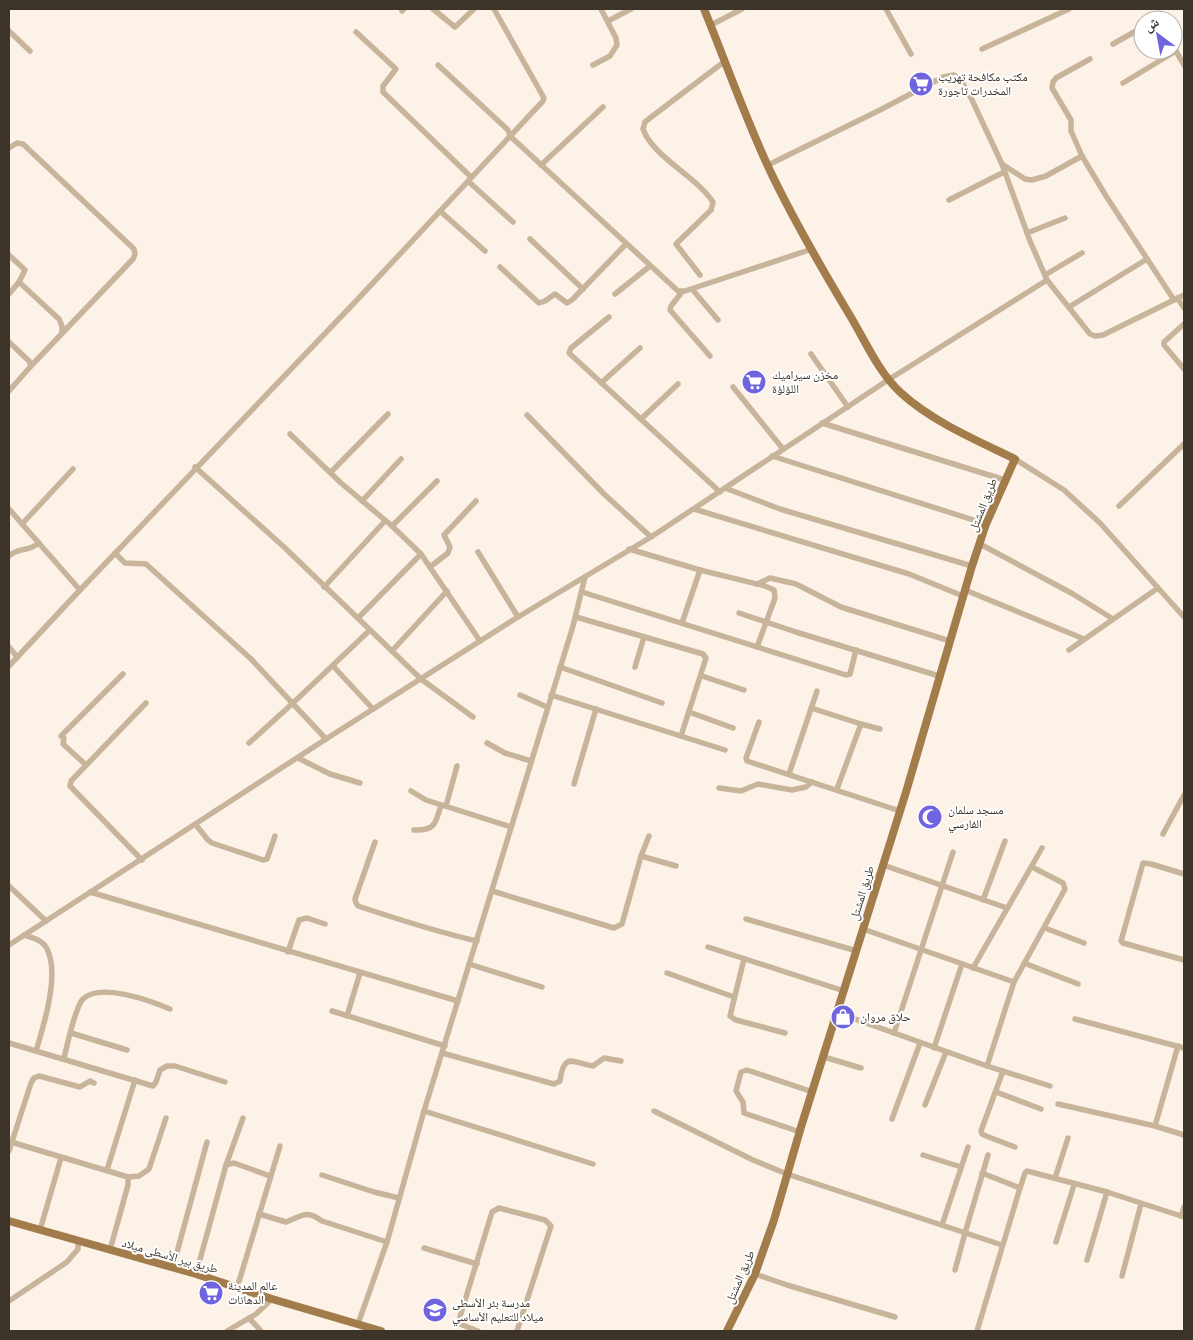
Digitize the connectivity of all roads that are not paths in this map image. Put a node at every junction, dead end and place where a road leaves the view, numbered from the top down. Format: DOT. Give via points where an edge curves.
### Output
graph roads {
  1 [pos="434,9"];
  2 [pos="494,9"];
  3 [pos="601,9"];
  4 [pos="631,9"];
  5 [pos="704,9"];
  6 [pos="742,9"];
  7 [pos="886,9"];
  8 [pos="1069,9"];
  9 [pos="470,10"];
  10 [pos="608,21"];
  11 [pos="711,25"];
  12 [pos="9,31"];
  13 [pos="356,32"];
  14 [pos="1133,33"];
  15 [pos="1113,44"];
  16 [pos="982,49"];
  17 [pos="30,50"];
  18 [pos="911,54"];
  19 [pos="1090,59"];
  20 [pos="1158,60"];
  21 [pos="725,61"];
  22 [pos="438,65"];
  23 [pos="593,65"];
  24 [pos="1123,83"];
  25 [pos="603,107"];
  26 [pos="510,136"];
  27 [pos="9,148"];
  28 [pos="1082,156"];
  29 [pos="1002,164"];
  30 [pos="541,165"];
  31 [pos="768,165"];
  32 [pos="1004,172"];
  33 [pos="469,179"];
  34 [pos="949,200"];
  35 [pos="440,211"];
  36 [pos="1065,218"];
  37 [pos="513,222"];
  38 [pos="1027,233"];
  39 [pos="530,239"];
  40 [pos="626,244"];
  41 [pos="812,249"];
  42 [pos="485,251"];
  43 [pos="1082,252"];
  44 [pos="9,255"];
  45 [pos="1146,259"];
  46 [pos="650,266"];
  47 [pos="500,267"];
  48 [pos="700,275"];
  49 [pos="1046,278"];
  50 [pos="19,282"];
  51 [pos="582,289"];
  52 [pos="692,289"];
  53 [pos="682,292"];
  54 [pos="9,294"];
  55 [pos="615,294"];
  56 [pos="1184,295"];
  57 [pos="1176,299"];
  58 [pos="1068,307"];
  59 [pos="1184,308"];
  60 [pos="609,316"];
  61 [pos="718,320"];
  62 [pos="1184,324"];
  63 [pos="62,333"];
  64 [pos="9,342"];
  65 [pos="640,348"];
  66 [pos="811,354"];
  67 [pos="710,356"];
  68 [pos="31,366"];
  69 [pos="1184,369"];
  70 [pos="888,380"];
  71 [pos="601,383"];
  72 [pos="678,384"];
  73 [pos="733,387"];
  74 [pos="9,391"];
  75 [pos="848,406"];
  76 [pos="388,414"];
  77 [pos="527,415"];
  78 [pos="641,419"];
  79 [pos="822,423"];
  80 [pos="290,434"];
  81 [pos="1184,444"];
  82 [pos="783,449"];
  83 [pos="772,456"];
  84 [pos="401,459"];
  85 [pos="1015,459"];
  86 [pos="195,468"];
  87 [pos="73,469"];
  88 [pos="331,472"];
  89 [pos="1005,480"];
  90 [pos="437,481"];
  91 [pos="722,490"];
  92 [pos="362,500"];
  93 [pos="476,501"];
  94 [pos="1119,506"];
  95 [pos="9,509"];
  96 [pos="694,509"];
  97 [pos="385,521"];
  98 [pos="22,524"];
  99 [pos="986,524"];
  100 [pos="392,526"];
  101 [pos="651,537"];
  102 [pos="39,543"];
  103 [pos="980,544"];
  104 [pos="629,549"];
  105 [pos="478,552"];
  106 [pos="115,553"];
  107 [pos="421,554"];
  108 [pos="9,556"];
  109 [pos="972,566"];
  110 [pos="430,567"];
  111 [pos="700,570"];
  112 [pos="585,577"];
  113 [pos="757,584"];
  114 [pos="324,587"];
  115 [pos="1158,588"];
  116 [pos="80,590"];
  117 [pos="447,591"];
  118 [pos="582,592"];
  119 [pos="964,593"];
  120 [pos="739,612"];
  121 [pos="518,617"];
  122 [pos="576,617"];
  123 [pos="1184,617"];
  124 [pos="358,618"];
  125 [pos="1113,619"];
  126 [pos="767,622"];
  127 [pos="682,623"];
  128 [pos="370,630"];
  129 [pos="644,637"];
  130 [pos="1084,639"];
  131 [pos="480,641"];
  132 [pos="950,641"];
  133 [pos="9,647"];
  134 [pos="757,647"];
  135 [pos="856,650"];
  136 [pos="1069,650"];
  137 [pos="392,651"];
  138 [pos="17,657"];
  139 [pos="9,666"];
  140 [pos="333,666"];
  141 [pos="560,667"];
  142 [pos="635,667"];
  143 [pos="123,674"];
  144 [pos="702,676"];
  145 [pos="939,676"];
  146 [pos="421,679"];
  147 [pos="744,690"];
  148 [pos="817,690"];
  149 [pos="520,695"];
  150 [pos="551,695"];
  151 [pos="146,703"];
  152 [pos="662,703"];
  153 [pos="293,704"];
  154 [pos="548,707"];
  155 [pos="596,708"];
  156 [pos="811,708"];
  157 [pos="373,709"];
  158 [pos="689,712"];
  159 [pos="473,717"];
  160 [pos="759,722"];
  161 [pos="861,724"];
  162 [pos="733,728"];
  163 [pos="880,729"];
  164 [pos="681,736"];
  165 [pos="326,739"];
  166 [pos="249,742"];
  167 [pos="487,743"];
  168 [pos="725,750"];
  169 [pos="298,758"];
  170 [pos="531,761"];
  171 [pos="86,765"];
  172 [pos="457,766"];
  173 [pos="789,774"];
  174 [pos="812,782"];
  175 [pos="360,783"];
  176 [pos="574,784"];
  177 [pos="719,788"];
  178 [pos="838,790"];
  179 [pos="411,791"];
  180 [pos="1184,795"];
  181 [pos="444,806"];
  182 [pos="900,811"];
  183 [pos="196,824"];
  184 [pos="511,827"];
  185 [pos="414,830"];
  186 [pos="1163,834"];
  187 [pos="275,836"];
  188 [pos="649,836"];
  189 [pos="1005,841"];
  190 [pos="374,842"];
  191 [pos="1042,848"];
  192 [pos="953,852"];
  193 [pos="641,856"];
  194 [pos="142,860"];
  195 [pos="883,865"];
  196 [pos="676,866"];
  197 [pos="1032,867"];
  198 [pos="1184,874"];
  199 [pos="9,886"];
  200 [pos="943,886"];
  201 [pos="492,891"];
  202 [pos="90,892"];
  203 [pos="983,900"];
  204 [pos="1007,908"];
  205 [pos="746,919"];
  206 [pos="46,921"];
  207 [pos="325,924"];
  208 [pos="1044,928"];
  209 [pos="863,929"];
  210 [pos="24,935"];
  211 [pos="477,941"];
  212 [pos="1084,943"];
  213 [pos="9,945"];
  214 [pos="708,947"];
  215 [pos="922,950"];
  216 [pos="857,951"];
  217 [pos="288,952"];
  218 [pos="744,959"];
  219 [pos="1184,960"];
  220 [pos="1024,963"];
  221 [pos="469,964"];
  222 [pos="962,964"];
  223 [pos="973,968"];
  224 [pos="360,973"];
  225 [pos="667,973"];
  226 [pos="1014,982"];
  227 [pos="1078,984"];
  228 [pos="542,987"];
  229 [pos="844,991"];
  230 [pos="734,997"];
  231 [pos="458,1001"];
  232 [pos="170,1009"];
  233 [pos="332,1010"];
  234 [pos="838,1013"];
  235 [pos="347,1016"];
  236 [pos="1076,1019"];
  237 [pos="71,1032"];
  238 [pos="785,1033"];
  239 [pos="894,1033"];
  240 [pos="9,1043"];
  241 [pos="920,1043"];
  242 [pos="445,1046"];
  243 [pos="1181,1047"];
  244 [pos="934,1048"];
  245 [pos="127,1050"];
  246 [pos="36,1051"];
  247 [pos="946,1052"];
  248 [pos="442,1053"];
  249 [pos="824,1057"];
  250 [pos="64,1058"];
  251 [pos="621,1061"];
  252 [pos="987,1066"];
  253 [pos="861,1068"];
  254 [pos="1002,1071"];
  255 [pos="134,1080"];
  256 [pos="94,1082"];
  257 [pos="225,1082"];
  258 [pos="1050,1086"];
  259 [pos="812,1092"];
  260 [pos="996,1092"];
  261 [pos="1058,1104"];
  262 [pos="925,1105"];
  263 [pos="1041,1109"];
  264 [pos="424,1111"];
  265 [pos="654,1111"];
  266 [pos="166,1118"];
  267 [pos="243,1118"];
  268 [pos="892,1119"];
  269 [pos="1155,1126"];
  270 [pos="800,1132"];
  271 [pos="1184,1135"];
  272 [pos="1068,1138"];
  273 [pos="11,1142"];
  274 [pos="207,1142"];
  275 [pos="280,1146"];
  276 [pos="1015,1146"];
  277 [pos="968,1147"];
  278 [pos="9,1150"];
  279 [pos="923,1155"];
  280 [pos="988,1155"];
  281 [pos="61,1158"];
  282 [pos="593,1164"];
  283 [pos="226,1165"];
  284 [pos="961,1167"];
  285 [pos="107,1170"];
  286 [pos="982,1173"];
  287 [pos="787,1174"];
  288 [pos="322,1175"];
  289 [pos="270,1176"];
  290 [pos="128,1177"];
  291 [pos="1055,1178"];
  292 [pos="1074,1185"];
  293 [pos="1020,1188"];
  294 [pos="1107,1192"];
  295 [pos="399,1198"];
  296 [pos="1141,1204"];
  297 [pos="1184,1207"];
  298 [pos="259,1214"];
  299 [pos="1183,1217"];
  300 [pos="9,1221"];
  301 [pos="942,1225"];
  302 [pos="40,1230"];
  303 [pos="965,1233"];
  304 [pos="78,1242"];
  305 [pos="387,1242"];
  306 [pos="1056,1242"];
  307 [pos="1002,1245"];
  308 [pos="424,1248"];
  309 [pos="110,1250"];
  310 [pos="1087,1260"];
  311 [pos="476,1264"];
  312 [pos="173,1268"];
  313 [pos="955,1270"];
  314 [pos="196,1274"];
  315 [pos="755,1274"];
  316 [pos="1122,1276"];
  317 [pos="237,1288"];
  318 [pos="272,1299"];
  319 [pos="9,1301"];
  320 [pos="895,1317"];
  321 [pos="249,1318"];
  322 [pos="358,1324"];
  323 [pos="228,1331"];
  324 [pos="261,1331"];
  325 [pos="381,1331"];
  326 [pos="478,1331"];
  327 [pos="517,1331"];
  328 [pos="727,1331"];
  329 [pos="977,1331"];
  1 -- 9 [label="street" via="455,27"];
  2 -- 26 [label="street" via="544,98"];
  3 -- 10 [label="street"];
  4 -- 10 [label="street"];
  5 -- 11 [label="main road"];
  6 -- 11 [label="street"];
  7 -- 18 [label="street"];
  8 -- 16 [label="street"];
  10 -- 23 [label="street" via="617,45 610,56"];
  11 -- 21 [label="main road"];
  12 -- 17 [label="street"];
  13 -- 33 [label="street" via="396,69 383,86 383,92"];
  14 -- 15 [label="street"];
  19 -- 28 [label="street" via="1056,78 1052,88 1071,120 1071,131"];
  20 -- 24 [label="street"];
  21 -- 31 [label="main road"];
  21 -- 48 [label="street" via="645,122 643,129 664,157 713,202 711,210 676,244"];
  22 -- 26 [label="street" via="508,130"];
  25 -- 30 [label="street"];
  26 -- 30 [label="street"];
  26 -- 33 [label="street"];
  27 -- 63 [label="street" via="20,142 135,252 133,259"];
  28 -- 29 [label="street" via="1032,180"];
  28 -- 45 [label="street"];
  29 -- 31 [label="street" via="961,80 949,74"];
  29 -- 32 [label="street"];
  30 -- 40 [label="street"];
  31 -- 41 [label="main road"];
  32 -- 34 [label="street"];
  32 -- 38 [label="street"];
  33 -- 35 [label="street"];
  33 -- 37 [label="street"];
  35 -- 42 [label="street"];
  35 -- 86 [label="street"];
  36 -- 38 [label="street"];
  38 -- 49 [label="street"];
  39 -- 51 [label="street"];
  40 -- 46 [label="street"];
  40 -- 51 [label="street"];
  41 -- 52 [label="street"];
  41 -- 70 [label="main road"];
  43 -- 49 [label="street"];
  44 -- 50 [label="street" via="25,270"];
  45 -- 57 [label="street"];
  45 -- 58 [label="street"];
  46 -- 53 [label="street"];
  46 -- 55 [label="street"];
  47 -- 51 [label="street" via="539,303 555,294 569,302"];
  49 -- 58 [label="street"];
  49 -- 70 [label="street"];
  50 -- 54 [label="street"];
  50 -- 63 [label="street" via="58,319"];
  52 -- 53 [label="street"];
  52 -- 61 [label="street"];
  53 -- 67 [label="street" via="670,310"];
  56 -- 57 [label="street"];
  57 -- 58 [label="street" via="1099,336 1090,334"];
  57 -- 59 [label="street"];
  60 -- 71 [label="street" via="569,351"];
  62 -- 69 [label="street" via="1164,342"];
  63 -- 68 [label="street"];
  64 -- 68 [label="street"];
  65 -- 71 [label="street"];
  66 -- 75 [label="street"];
  68 -- 74 [label="street"];
  70 -- 75 [label="street"];
  70 -- 85 [label="main road" via="929,414"];
  71 -- 78 [label="street"];
  72 -- 78 [label="street"];
  73 -- 82 [label="street"];
  75 -- 79 [label="street"];
  76 -- 88 [label="street"];
  77 -- 101 [label="street"];
  78 -- 91 [label="street"];
  79 -- 82 [label="street"];
  79 -- 89 [label="street"];
  80 -- 88 [label="street"];
  81 -- 94 [label="street"];
  82 -- 83 [label="street"];
  83 -- 91 [label="street"];
  83 -- 99 [label="street"];
  84 -- 92 [label="street"];
  85 -- 89 [label="main road, طريق المشتل"];
  85 -- 115 [label="street" via="1064,490 1100,523"];
  86 -- 106 [label="street"];
  86 -- 114 [label="street"];
  87 -- 98 [label="street"];
  88 -- 92 [label="street"];
  89 -- 99 [label="main road, طريق المشتل"];
  90 -- 100 [label="street"];
  91 -- 96 [label="street"];
  91 -- 109 [label="street"];
  92 -- 97 [label="street"];
  93 -- 110 [label="street" via="444,535 450,547 448,552"];
  95 -- 98 [label="street"];
  96 -- 101 [label="street"];
  96 -- 119 [label="street"];
  97 -- 100 [label="street"];
  97 -- 114 [label="street"];
  98 -- 102 [label="street"];
  99 -- 103 [label="main road, طريق المشتل"];
  100 -- 107 [label="street"];
  101 -- 104 [label="street"];
  102 -- 108 [label="street" via="30,550 14,551"];
  102 -- 116 [label="street"];
  103 -- 109 [label="main road, طريق المشتل"];
  103 -- 125 [label="street"];
  104 -- 111 [label="street"];
  104 -- 112 [label="street"];
  105 -- 121 [label="street"];
  106 -- 116 [label="street"];
  106 -- 153 [label="street" via="125,563 146,564 226,635"];
  107 -- 110 [label="street"];
  107 -- 124 [label="street"];
  109 -- 119 [label="main road, طريق المشتل"];
  110 -- 117 [label="street"];
  111 -- 113 [label="street"];
  111 -- 127 [label="street"];
  112 -- 118 [label="street"];
  112 -- 121 [label="street"];
  113 -- 126 [label="street" via="772,588 775,594"];
  113 -- 132 [label="street" via="770,578 796,584 841,606"];
  114 -- 124 [label="street"];
  115 -- 123 [label="street"];
  115 -- 125 [label="street"];
  116 -- 138 [label="street"];
  117 -- 131 [label="street"];
  117 -- 137 [label="street"];
  118 -- 122 [label="street"];
  118 -- 127 [label="street"];
  119 -- 130 [label="street"];
  119 -- 132 [label="main road, طريق المشتل"];
  120 -- 126 [label="street"];
  121 -- 131 [label="street"];
  122 -- 129 [label="street"];
  122 -- 141 [label="street"];
  124 -- 128 [label="street"];
  125 -- 130 [label="street"];
  126 -- 134 [label="street"];
  126 -- 135 [label="street"];
  127 -- 134 [label="street"];
  128 -- 137 [label="street"];
  128 -- 140 [label="street"];
  129 -- 142 [label="street"];
  129 -- 144 [label="street" via="703,654 706,658"];
  130 -- 136 [label="street"];
  131 -- 146 [label="street"];
  132 -- 145 [label="main road, طريق المشتل"];
  133 -- 138 [label="street"];
  134 -- 135 [label="street" via="846,675 850,674"];
  135 -- 145 [label="street"];
  137 -- 146 [label="street"];
  138 -- 139 [label="street"];
  140 -- 153 [label="street"];
  140 -- 157 [label="street"];
  141 -- 150 [label="street"];
  141 -- 152 [label="street"];
  143 -- 171 [label="street" via="61,736 63,744"];
  144 -- 147 [label="street"];
  144 -- 158 [label="street"];
  145 -- 182 [label="main road, طريق المشتل"];
  146 -- 157 [label="street"];
  146 -- 159 [label="street"];
  148 -- 156 [label="street"];
  149 -- 154 [label="street"];
  150 -- 154 [label="street"];
  150 -- 155 [label="street"];
  151 -- 171 [label="street"];
  153 -- 165 [label="street"];
  153 -- 166 [label="street"];
  154 -- 170 [label="street"];
  155 -- 164 [label="street"];
  155 -- 176 [label="street"];
  156 -- 161 [label="street"];
  156 -- 173 [label="street"];
  157 -- 165 [label="street"];
  158 -- 162 [label="street"];
  158 -- 164 [label="street"];
  160 -- 173 [label="street" via="747,761"];
  161 -- 163 [label="street"];
  161 -- 178 [label="street"];
  164 -- 168 [label="street"];
  165 -- 169 [label="street"];
  167 -- 170 [label="street"];
  169 -- 175 [label="street" via="330,774"];
  169 -- 183 [label="street"];
  170 -- 184 [label="street"];
  171 -- 194 [label="street" via="71,781 71,788"];
  172 -- 181 [label="street"];
  173 -- 174 [label="street"];
  174 -- 177 [label="street" via="792,790 758,784 741,791"];
  174 -- 178 [label="street"];
  178 -- 182 [label="street"];
  179 -- 181 [label="street"];
  180 -- 186 [label="street"];
  181 -- 184 [label="street"];
  181 -- 185 [label="street" via="432,827"];
  182 -- 195 [label="main road, طريق المشتل"];
  183 -- 187 [label="street" via="212,843 263,860 267,859"];
  183 -- 194 [label="street"];
  184 -- 201 [label="street"];
  188 -- 193 [label="street"];
  189 -- 203 [label="street"];
  190 -- 211 [label="street" via="355,899 358,906"];
  191 -- 197 [label="street"];
  192 -- 200 [label="street"];
  193 -- 196 [label="street"];
  193 -- 201 [label="street" via="622,924 614,928"];
  194 -- 202 [label="street"];
  195 -- 200 [label="street"];
  195 -- 209 [label="main road, طريق المشتل"];
  197 -- 204 [label="street"];
  197 -- 208 [label="street" via="1065,886"];
  198 -- 219 [label="street" via="1142,863 1121,940"];
  199 -- 206 [label="street"];
  200 -- 203 [label="street"];
  200 -- 215 [label="street"];
  201 -- 211 [label="street"];
  202 -- 206 [label="street"];
  202 -- 217 [label="street"];
  203 -- 204 [label="street"];
  204 -- 223 [label="street"];
  205 -- 216 [label="street"];
  206 -- 210 [label="street"];
  207 -- 217 [label="street" via="307,918 299,920"];
  208 -- 212 [label="street"];
  208 -- 220 [label="street"];
  209 -- 215 [label="street"];
  209 -- 216 [label="main road, طريق المشتل"];
  210 -- 213 [label="street"];
  210 -- 246 [label="street" via="39,940 47,948 53,969"];
  211 -- 221 [label="street"];
  214 -- 218 [label="street"];
  215 -- 222 [label="street"];
  215 -- 239 [label="street"];
  216 -- 229 [label="main road, طريق المشتل"];
  217 -- 224 [label="street"];
  218 -- 229 [label="street"];
  218 -- 230 [label="street"];
  220 -- 226 [label="street"];
  220 -- 227 [label="street"];
  221 -- 228 [label="street"];
  221 -- 231 [label="street"];
  222 -- 223 [label="street"];
  222 -- 244 [label="street"];
  223 -- 226 [label="street"];
  224 -- 231 [label="street"];
  224 -- 235 [label="street"];
  225 -- 230 [label="street"];
  226 -- 252 [label="street"];
  229 -- 234 [label="main road, طريق المشتل"];
  230 -- 238 [label="street" via="729,1012 732,1018"];
  231 -- 242 [label="street"];
  232 -- 237 [label="street" via="129,995 97,992 80,1004"];
  233 -- 235 [label="street"];
  234 -- 239 [label="street"];
  234 -- 249 [label="main road, طريق المشتل"];
  235 -- 242 [label="street"];
  236 -- 243 [label="street"];
  237 -- 245 [label="street"];
  237 -- 250 [label="street"];
  239 -- 241 [label="street"];
  240 -- 246 [label="street"];
  241 -- 244 [label="street"];
  241 -- 268 [label="street"];
  242 -- 248 [label="street"];
  243 -- 269 [label="street"];
  244 -- 247 [label="street"];
  246 -- 250 [label="street"];
  247 -- 252 [label="street"];
  247 -- 262 [label="street"];
  248 -- 251 [label="street" via="554,1084 560,1081 562,1068 567,1062 576,1060 593,1066 604,1058"];
  248 -- 264 [label="street"];
  249 -- 253 [label="street"];
  249 -- 259 [label="main road, طريق المشتل"];
  250 -- 255 [label="street"];
  252 -- 254 [label="street"];
  254 -- 258 [label="street"];
  254 -- 260 [label="street"];
  255 -- 257 [label="street" via="153,1086 160,1070 175,1066"];
  255 -- 285 [label="street"];
  256 -- 273 [label="street" via="80,1087 39,1076 34,1078"];
  259 -- 270 [label="main road, طريق المشتل"];
  259 -- 270 [label="street" via="744,1069 741,1072 736,1091 744,1102 744,1113"];
  260 -- 263 [label="street"];
  260 -- 276 [label="street" via="982,1134"];
  261 -- 269 [label="street"];
  264 -- 282 [label="street"];
  264 -- 295 [label="street"];
  265 -- 287 [label="street"];
  266 -- 290 [label="street" via="149,1169 139,1176"];
  267 -- 283 [label="street"];
  269 -- 271 [label="street"];
  270 -- 287 [label="main road, طريق المشتل"];
  272 -- 291 [label="street"];
  273 -- 278 [label="street"];
  273 -- 281 [label="street"];
  274 -- 312 [label="street"];
  275 -- 289 [label="street"];
  277 -- 284 [label="street"];
  279 -- 284 [label="street"];
  280 -- 286 [label="street"];
  281 -- 285 [label="street"];
  281 -- 302 [label="street"];
  283 -- 289 [label="street" via="234,1163"];
  283 -- 314 [label="street"];
  284 -- 301 [label="street"];
  285 -- 290 [label="street"];
  286 -- 293 [label="street"];
  286 -- 303 [label="street"];
  287 -- 301 [label="street"];
  287 -- 315 [label="main road, طريق المشتل"];
  288 -- 295 [label="street"];
  289 -- 298 [label="street"];
  290 -- 309 [label="street"];
  291 -- 292 [label="street"];
  291 -- 293 [label="street" via="1027,1170"];
  292 -- 294 [label="street"];
  292 -- 306 [label="street"];
  293 -- 307 [label="street"];
  294 -- 296 [label="street"];
  294 -- 310 [label="street"];
  295 -- 305 [label="street"];
  296 -- 299 [label="street"];
  296 -- 316 [label="street"];
  297 -- 299 [label="street"];
  298 -- 305 [label="street" via="286,1222 299,1215 313,1215 322,1222"];
  298 -- 317 [label="street"];
  300 -- 302 [label="main road, طريق بير الأسطى ميلاد"];
  301 -- 303 [label="street"];
  302 -- 304 [label="main road, طريق بير الأسطى ميلاد"];
  303 -- 307 [label="street"];
  303 -- 313 [label="street"];
  304 -- 309 [label="main road, طريق بير الأسطى ميلاد"];
  304 -- 319 [label="street" via="78,1249 67,1262"];
  305 -- 322 [label="street"];
  307 -- 329 [label="street"];
  308 -- 311 [label="street"];
  309 -- 312 [label="main road, طريق بير الأسطى ميلاد"];
  311 -- 326 [label="street" via="459,1320 460,1324"];
  311 -- 327 [label="street" via="492,1212 499,1208 545,1220 551,1226"];
  312 -- 314 [label="main road, طريق بير الأسطى ميلاد"];
  314 -- 317 [label="main road, طريق بير الأسطى ميلاد"];
  315 -- 320 [label="street"];
  315 -- 328 [label="main road, طريق المشتل"];
  317 -- 318 [label="main road, طريق بير الأسطى ميلاد"];
  318 -- 321 [label="street"];
  318 -- 322 [label="main road, طريق بير الأسطى ميلاد"];
  321 -- 323 [label="street"];
  321 -- 324 [label="street"];
  322 -- 325 [label="main road, طريق بير الأسطى ميلاد"];
}
